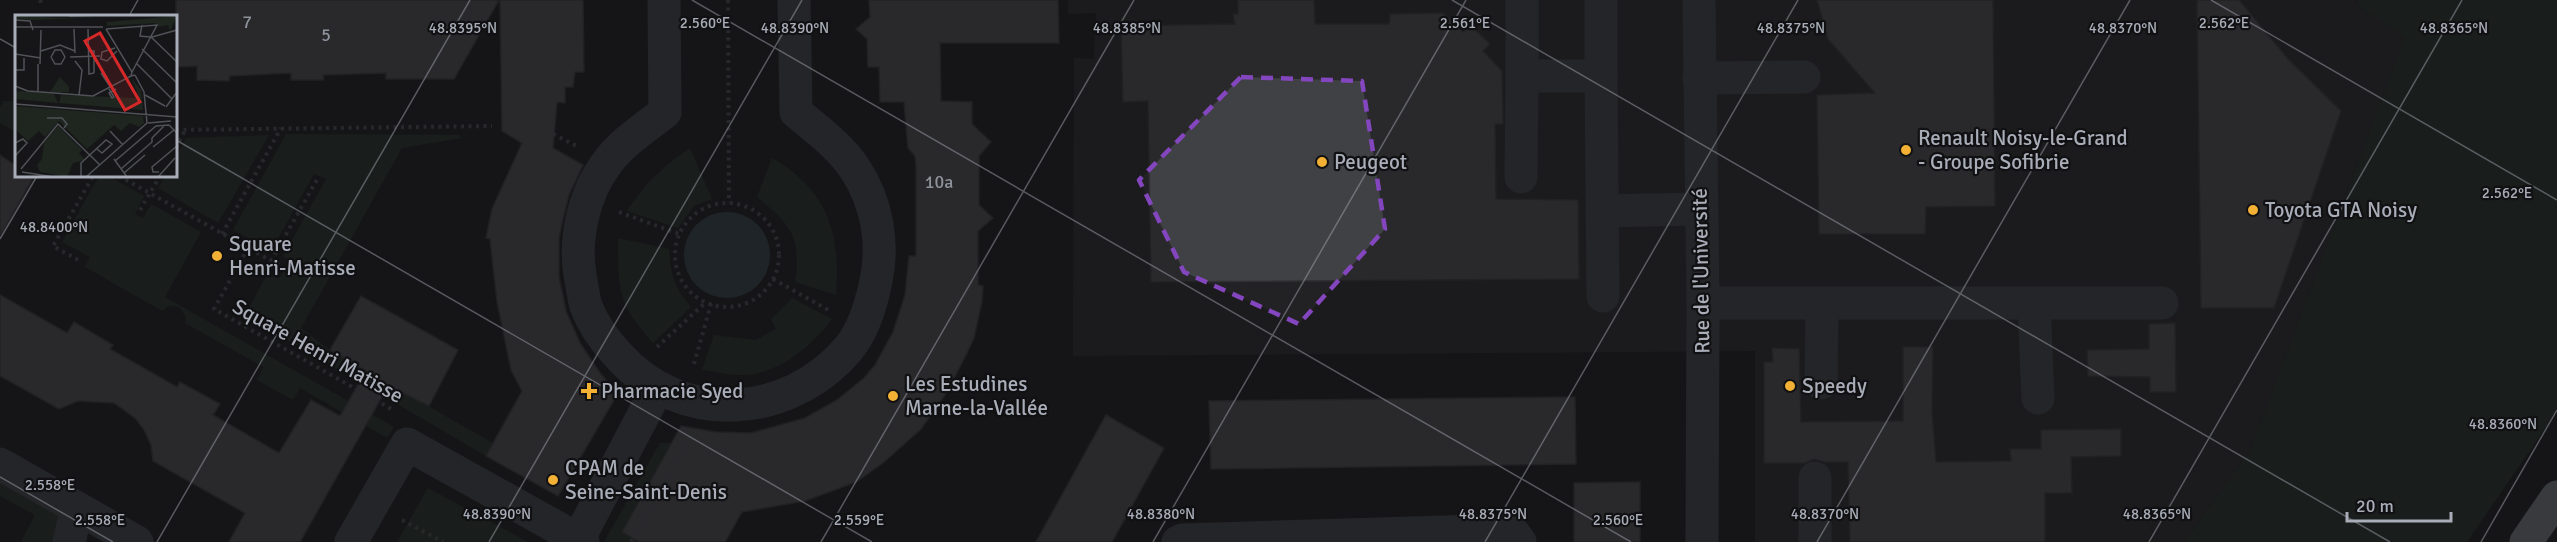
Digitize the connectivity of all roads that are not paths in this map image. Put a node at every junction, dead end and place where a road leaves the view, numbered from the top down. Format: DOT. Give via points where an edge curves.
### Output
graph roads {
  1 [pos="664,0"];
  2 [pos="794,0"];
  3 [pos="1522,0"];
  4 [pos="1601,0"];
  5 [pos="1699,0"];
  6 [pos="1522,76"];
  7 [pos="1601,76"];
  8 [pos="1804,77"];
  9 [pos="1699,78"];
  10 [pos="1521,177"];
  11 [pos="1700,209"];
  12 [pos="1602,211"];
  13 [pos="1603,296"];
  14 [pos="1703,303"];
  15 [pos="1822,303"];
  16 [pos="2034,303"];
  17 [pos="2162,303"];
  18 [pos="1821,383"];
  19 [pos="671,391"];
  20 [pos="2038,398"];
  21 [pos="0,464"];
  22 [pos="1815,478"];
  23 [pos="2557,497"];
  24 [pos="77,508"];
  25 [pos="579,541"];
  26 [pos="69,542"];
  27 [pos="137,542"];
  28 [pos="351,542"];
  29 [pos="1178,542"];
  30 [pos="1520,542"];
  31 [pos="1702,542"];
  32 [pos="1815,542"];
  33 [pos="2526,542"];
  1 -- 19 [label="street" via="666,112 606,163 587,200 577,253 585,305 600,336"];
  2 -- 19 [label="street" via="796,112 855,169 876,217 881,258 870,310 849,347 810,383 780,398 728,406"];
  3 -- 6 [label="street"];
  4 -- 7 [label="street"];
  5 -- 9 [label="street, Rue de l'Université"];
  6 -- 7 [label="street"];
  6 -- 10 [label="street"];
  7 -- 12 [label="street"];
  8 -- 9 [label="street"];
  9 -- 11 [label="street, Rue de l'Université"];
  11 -- 12 [label="street"];
  11 -- 14 [label="street, Rue de l'Université"];
  12 -- 13 [label="street"];
  14 -- 15 [label="street"];
  14 -- 31 [label="street, Rue de l'Université"];
  15 -- 16 [label="street"];
  15 -- 18 [label="street"];
  16 -- 17 [label="street"];
  16 -- 20 [label="street"];
  19 -- 25 [label="street"];
  21 -- 24 [label="street"];
  22 -- 32 [label="street"];
  23 -- 33 [label="highway"];
  24 -- 26 [label="street"];
  24 -- 27 [label="street"];
  25 -- 28 [label="street" via="406,444"];
  29 -- 30 [label="street" via="1511,530"];
}
